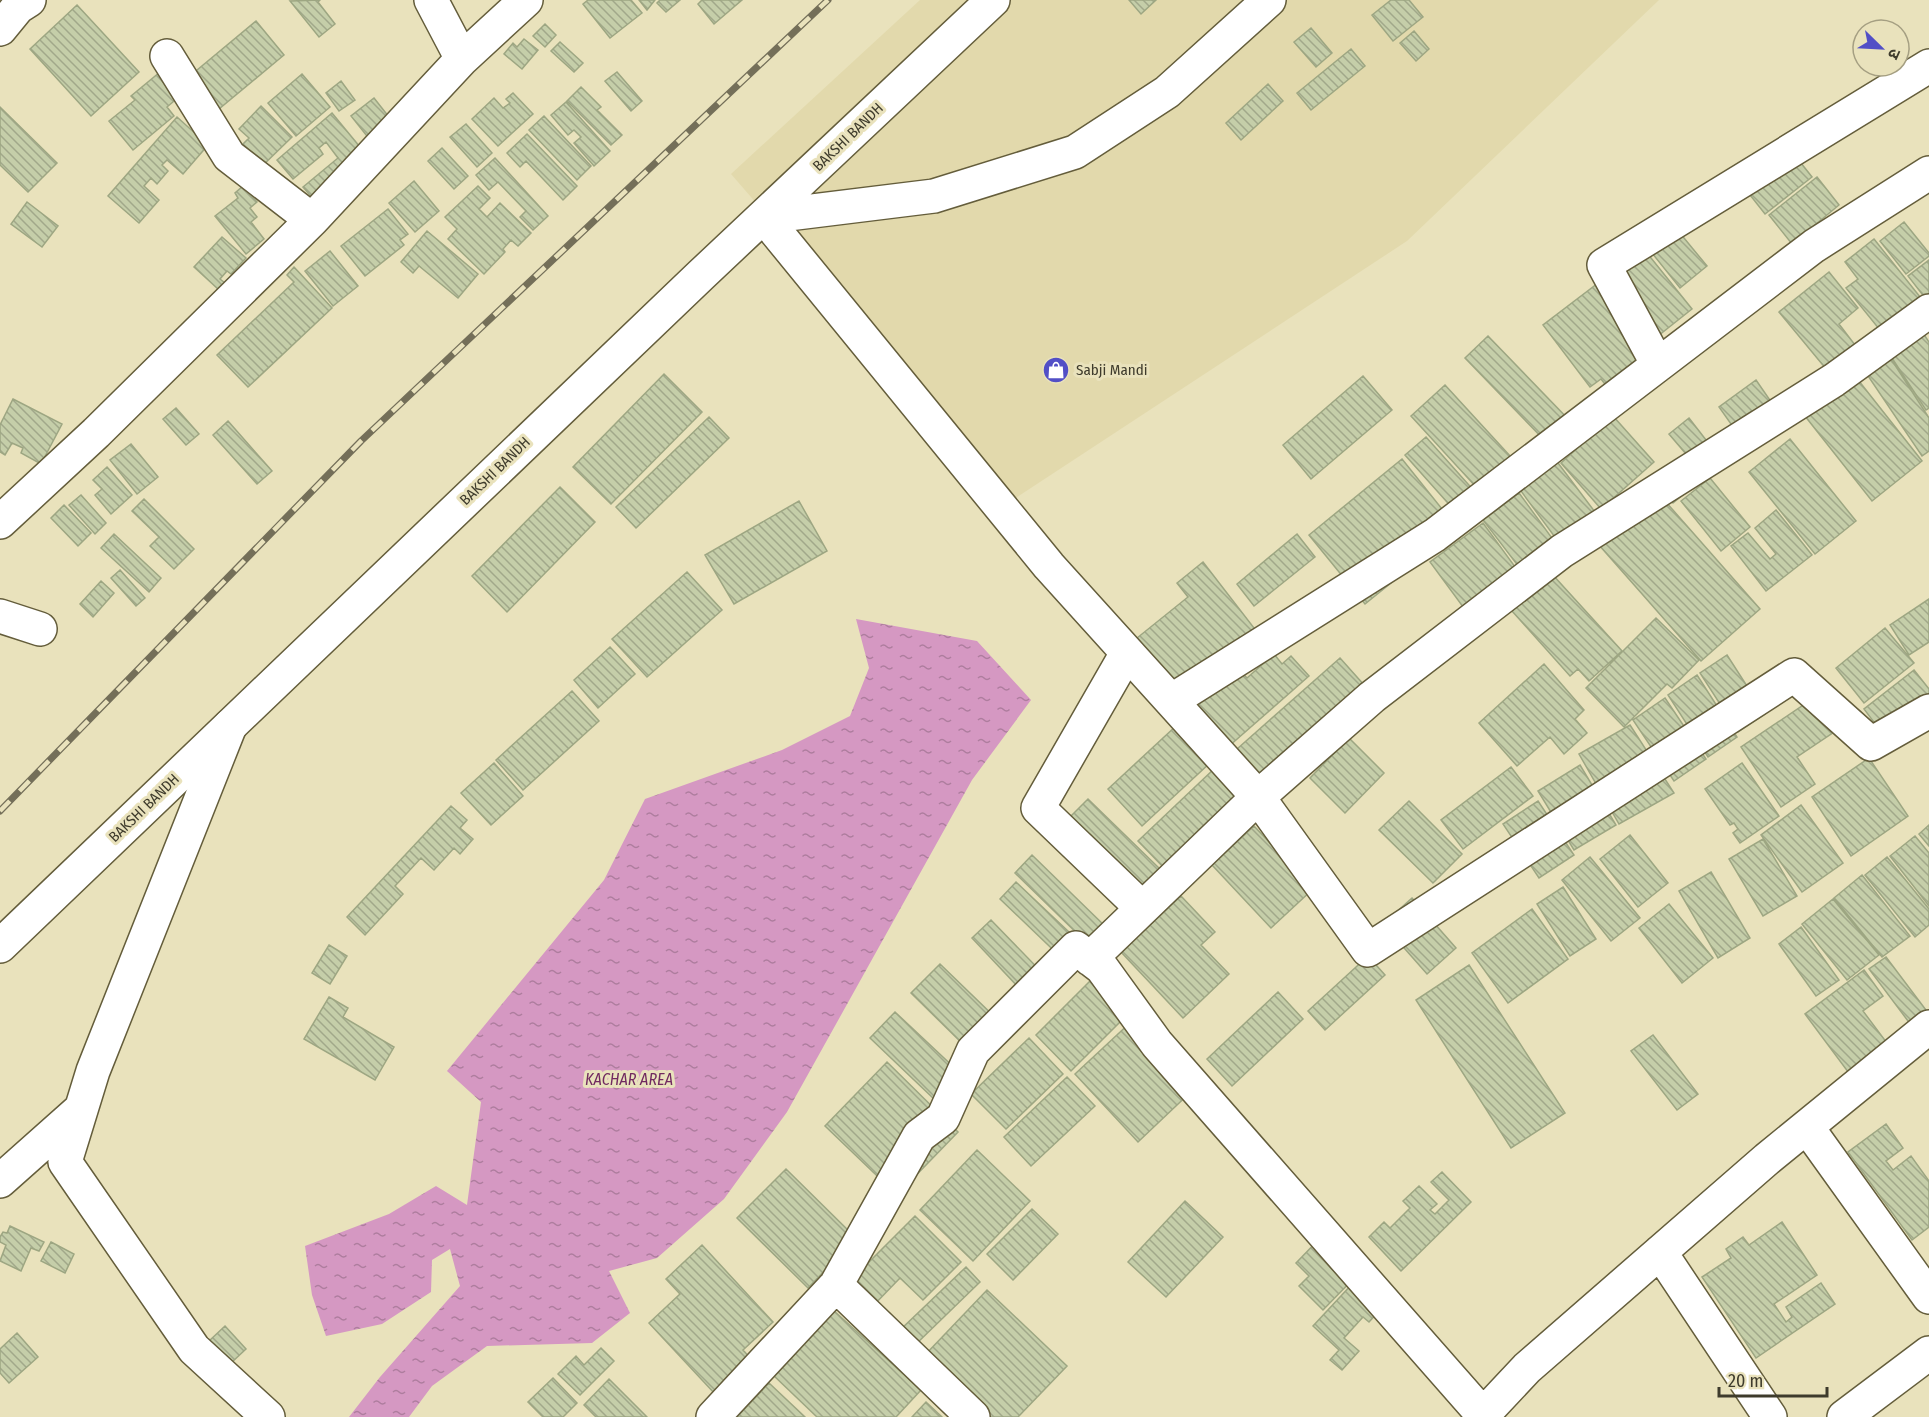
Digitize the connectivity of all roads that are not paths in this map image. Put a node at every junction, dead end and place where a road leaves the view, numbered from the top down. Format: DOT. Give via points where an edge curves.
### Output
graph roads {
  1 [pos="29,0"];
  2 [pos="431,0"];
  3 [pos="526,0"];
  4 [pos="993,0"];
  5 [pos="1269,0"];
  6 [pos="0,29"];
  7 [pos="167,56"];
  8 [pos="462,59"];
  9 [pos="1929,66"];
  10 [pos="1929,173"];
  11 [pos="764,218"];
  12 [pos="312,220"];
  13 [pos="1929,311"];
  14 [pos="1658,365"];
  15 [pos="0,522"];
  16 [pos="0,616"];
  17 [pos="40,629"];
  18 [pos="1127,653"];
  19 [pos="1171,701"];
  20 [pos="1929,711"];
  21 [pos="230,726"];
  22 [pos="1258,797"];
  23 [pos="1142,908"];
  24 [pos="0,945"];
  25 [pos="1090,959"];
  26 [pos="1929,1027"];
  27 [pos="81,1109"];
  28 [pos="1807,1127"];
  29 [pos="0,1181"];
  30 [pos="1660,1252"];
  31 [pos="836,1285"];
  32 [pos="1929,1296"];
  33 [pos="1929,1353"];
  34 [pos="1482,1416"];
  35 [pos="268,1417"];
  36 [pos="713,1417"];
  37 [pos="973,1417"];
  38 [pos="1770,1417"];
  39 [pos="1844,1417"];
  1 -- 6 [label="street"];
  2 -- 8 [label="street"];
  3 -- 8 [label="street"];
  4 -- 11 [label="street, BAKSHI BANDH"];
  5 -- 11 [label="street" via="1167,92 1075,152 934,196"];
  7 -- 12 [label="street" via="229,156"];
  8 -- 12 [label="street"];
  9 -- 14 [label="street" via="1604,265"];
  10 -- 14 [label="street" via="1814,246"];
  11 -- 18 [label="street" via="1049,567"];
  11 -- 21 [label="street, BAKSHI BANDH"];
  12 -- 15 [label="street"];
  13 -- 22 [label="street" via="1834,380 1562,551 1372,697"];
  14 -- 19 [label="street" via="1435,535"];
  16 -- 17 [label="street"];
  18 -- 19 [label="street"];
  18 -- 23 [label="street" via="1038,808"];
  19 -- 22 [label="street"];
  20 -- 22 [label="street" via="1871,744 1794,675 1368,950"];
  21 -- 24 [label="street, BAKSHI BANDH"];
  21 -- 27 [label="street"];
  22 -- 23 [label="street"];
  23 -- 25 [label="street"];
  25 -- 31 [label="street" via="1076,948 973,1051 943,1118 919,1136"];
  25 -- 34 [label="street" via="1102,968 1157,1044"];
  26 -- 28 [label="street"];
  27 -- 29 [label="street"];
  27 -- 35 [label="street" via="65,1162 194,1349"];
  28 -- 30 [label="street"];
  28 -- 32 [label="street"];
  30 -- 34 [label="street" via="1527,1368"];
  30 -- 38 [label="street"];
  31 -- 36 [label="street"];
  31 -- 37 [label="street"];
  33 -- 39 [label="street"];
}
